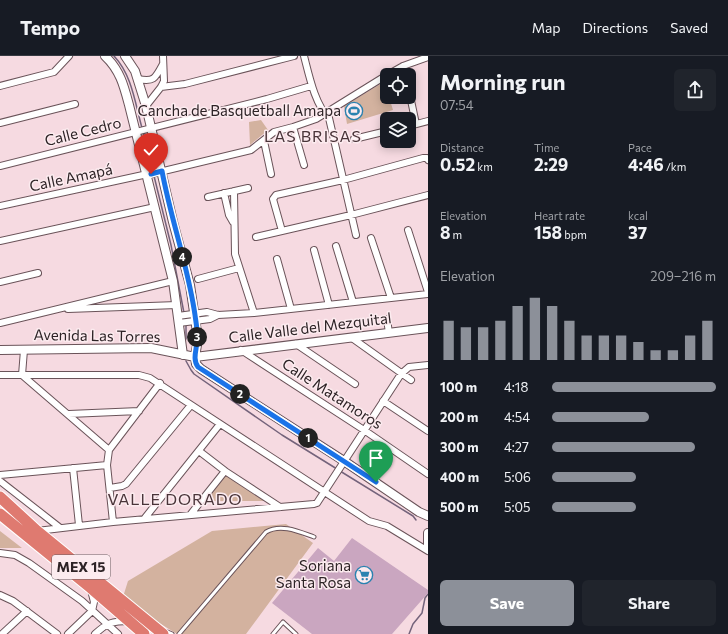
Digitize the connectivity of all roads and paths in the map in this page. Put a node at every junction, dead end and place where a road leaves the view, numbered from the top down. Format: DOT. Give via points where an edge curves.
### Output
graph roads {
  1 [pos="69,56"];
  2 [pos="105,56"];
  3 [pos="126,56"];
  4 [pos="163,56"];
  5 [pos="294,56"];
  6 [pos="304,56"];
  7 [pos="428,57"];
  8 [pos="162,64"];
  9 [pos="403,66"];
  10 [pos="399,68"];
  11 [pos="138,78"];
  12 [pos="380,79"];
  13 [pos="149,81"];
  14 [pos="0,86"];
  15 [pos="311,86"];
  16 [pos="161,87"];
  17 [pos="75,104"];
  18 [pos="146,106"];
  19 [pos="324,114"];
  20 [pos="428,121"];
  21 [pos="0,122"];
  22 [pos="416,124"];
  23 [pos="293,128"];
  24 [pos="143,130"];
  25 [pos="380,133"];
  26 [pos="354,139"];
  27 [pos="264,140"];
  28 [pos="428,160"];
  29 [pos="304,165"];
  30 [pos="0,166"];
  31 [pos="154,173"];
  32 [pos="272,174"];
  33 [pos="343,180"];
  34 [pos="248,188"];
  35 [pos="234,191"];
  36 [pos="224,193"];
  37 [pos="428,195"];
  38 [pos="208,197"];
  39 [pos="0,206"];
  40 [pos="155,207"];
  41 [pos="351,215"];
  42 [pos="234,224"];
  43 [pos="408,230"];
  44 [pos="282,231"];
  45 [pos="356,235"];
  46 [pos="256,237"];
  47 [pos="371,238"];
  48 [pos="0,241"];
  49 [pos="336,246"];
  50 [pos="314,250"];
  51 [pos="277,259"];
  52 [pos="239,268"];
  53 [pos="38,273"];
  54 [pos="198,279"];
  55 [pos="173,281"];
  56 [pos="0,282"];
  57 [pos="428,293"];
  58 [pos="391,298"];
  59 [pos="353,302"];
  60 [pos="177,305"];
  61 [pos="330,305"];
  62 [pos="54,309"];
  63 [pos="291,309"];
  64 [pos="254,313"];
  65 [pos="186,318"];
  66 [pos="387,319"];
  67 [pos="0,323"];
  68 [pos="428,328"];
  69 [pos="390,333"];
  70 [pos="352,338"];
  71 [pos="296,344"];
  72 [pos="0,350"];
  73 [pos="24,350"];
  74 [pos="240,350"];
  75 [pos="183,355"];
  76 [pos="195,356"];
  77 [pos="428,364"];
  78 [pos="401,374"];
  79 [pos="0,375"];
  80 [pos="22,375"];
  81 [pos="410,380"];
  82 [pos="160,383"];
  83 [pos="356,384"];
  84 [pos="383,401"];
  85 [pos="191,405"];
  86 [pos="139,411"];
  87 [pos="68,414"];
  88 [pos="220,424"];
  89 [pos="364,430"];
  90 [pos="428,431"];
  91 [pos="109,450"];
  92 [pos="199,451"];
  93 [pos="342,463"];
  94 [pos="107,465"];
  95 [pos="73,468"];
  96 [pos="225,471"];
  97 [pos="428,474"];
  98 [pos="0,475"];
  99 [pos="0,481"];
  100 [pos="110,488"];
  101 [pos="324,491"];
  102 [pos="0,497"];
  103 [pos="280,507"];
  104 [pos="0,514"];
  105 [pos="190,515"];
  106 [pos="428,516"];
  107 [pos="144,519"];
  108 [pos="113,522"];
  109 [pos="79,525"];
  110 [pos="59,527"];
  111 [pos="37,530"];
  112 [pos="428,533"];
  113 [pos="314,537"];
  114 [pos="428,549"];
  115 [pos="0,553"];
  116 [pos="91,588"];
  117 [pos="0,595"];
  118 [pos="27,611"];
  119 [pos="92,611"];
  120 [pos="129,621"];
  121 [pos="106,624"];
  122 [pos="153,626"];
  123 [pos="292,633"];
  124 [pos="2,634"];
  125 [pos="57,634"];
  126 [pos="68,634"];
  127 [pos="95,634"];
  128 [pos="118,634"];
  129 [pos="144,634"];
  130 [pos="163,634"];
  131 [pos="172,634"];
  132 [pos="180,634"];
  133 [pos="273,634"];
  134 [pos="296,634"];
  1 -- 14 [label="street" via="54,72"];
  2 -- 24 [label="street" via="115,66 122,79"];
  3 -- 11 [label="street"];
  4 -- 8 [label="street"];
  5 -- 16 [label="street" via="184,84"];
  6 -- 15 [label="street"];
  7 -- 9 [label="street, Calle Amapá"];
  8 -- 13 [label="street" via="158,75"];
  8 -- 16 [label="street" via="164,81"];
  9 -- 10 [label="street, Calle Amapá"];
  11 -- 13 [label="street"];
  11 -- 18 [label="street"];
  12 -- 19 [label="street, Calle Amapá"];
  13 -- 16 [label="street"];
  15 -- 19 [label="street"];
  15 -- 24 [label="street, Calle Cedro"];
  16 -- 18 [label="street"];
  17 -- 21 [label="street"];
  18 -- 24 [label="street"];
  19 -- 23 [label="street, Calle Amapá"];
  19 -- 33 [label="street" via="328,118"];
  20 -- 22 [label="street"];
  23 -- 27 [label="street, Calle Amapá" via="275,132"];
  23 -- 29 [label="street"];
  24 -- 30 [label="street, Calle Cedro"];
  24 -- 31 [label="street"];
  24 -- 31 [label="street"];
  25 -- 26 [label="street"];
  27 -- 31 [label="street, Calle Amapá" via="251,150"];
  27 -- 32 [label="street"];
  28 -- 33 [label="street" via="423,158"];
  31 -- 39 [label="street, Calle Amapá"];
  31 -- 40 [label="street"];
  31 -- 65 [label="street" via="172,222 190,285"];
  33 -- 41 [label="street"];
  33 -- 44 [label="street" via="276,195 273,199"];
  34 -- 35 [label="street"];
  35 -- 36 [label="street"];
  35 -- 42 [label="street"];
  36 -- 38 [label="street"];
  36 -- 42 [label="street"];
  37 -- 41 [label="street"];
  40 -- 48 [label="street"];
  40 -- 55 [label="street"];
  41 -- 44 [label="street"];
  41 -- 45 [label="street"];
  42 -- 52 [label="street" via="235,252"];
  43 -- 57 [label="street"];
  44 -- 46 [label="street"];
  47 -- 58 [label="street"];
  49 -- 59 [label="street"];
  50 -- 61 [label="street"];
  51 -- 63 [label="street"];
  52 -- 54 [label="street"];
  52 -- 64 [label="street"];
  53 -- 56 [label="street"];
  55 -- 60 [label="street"];
  55 -- 62 [label="street"];
  57 -- 58 [label="street"];
  58 -- 59 [label="street"];
  59 -- 61 [label="street"];
  60 -- 62 [label="street"];
  60 -- 65 [label="street"];
  61 -- 63 [label="street"];
  62 -- 67 [label="street"];
  63 -- 64 [label="street"];
  64 -- 65 [label="street" via="218,315 210,319"];
  65 -- 75 [label="street"];
  65 -- 76 [label="street" via="198,339"];
  66 -- 69 [label="street"];
  68 -- 69 [label="street, Calle Valle del Mezquital"];
  69 -- 70 [label="street, Calle Valle del Mezquital"];
  70 -- 71 [label="street, Calle Valle del Mezquital"];
  70 -- 78 [label="street"];
  71 -- 74 [label="street, Calle Valle del Mezquital"];
  71 -- 83 [label="street"];
  72 -- 73 [label="street, Avenida Las Torres"];
  73 -- 75 [label="street, Avenida Las Torres" via="151,348"];
  73 -- 80 [label="street"];
  74 -- 76 [label="street, Calle Valle del Mezquital"];
  74 -- 89 [label="street, Calle Matamoros"];
  75 -- 76 [label="street, Avenida Las Torres"];
  76 -- 93 [label="street" via="198,367"];
  77 -- 78 [label="street" via="409,367"];
  78 -- 81 [label="street"];
  78 -- 84 [label="street"];
  79 -- 80 [label="street"];
  80 -- 82 [label="street" via="139,375"];
  80 -- 87 [label="street"];
  82 -- 85 [label="street"];
  82 -- 86 [label="street"];
  84 -- 89 [label="street"];
  84 -- 90 [label="street"];
  85 -- 88 [label="street"];
  85 -- 100 [label="street" via="126,484"];
  86 -- 87 [label="street"];
  86 -- 91 [label="street"];
  87 -- 91 [label="street"];
  88 -- 92 [label="street"];
  88 -- 101 [label="street"];
  89 -- 93 [label="street"];
  89 -- 97 [label="street, Calle Matamoros"];
  91 -- 94 [label="street"];
  92 -- 96 [label="street"];
  92 -- 107 [label="street"];
  93 -- 101 [label="street"];
  93 -- 106 [label="street"];
  94 -- 95 [label="street"];
  94 -- 100 [label="street"];
  95 -- 98 [label="street"];
  95 -- 109 [label="street"];
  96 -- 103 [label="street"];
  96 -- 105 [label="street"];
  99 -- 110 [label="street"];
  100 -- 108 [label="street"];
  101 -- 103 [label="street" via="317,503"];
  101 -- 114 [label="street" via="369,521 387,526"];
  102 -- 111 [label="highway, MEX 15"];
  103 -- 105 [label="street"];
  104 -- 116 [label="highway, MEX 15"];
  105 -- 107 [label="street"];
  107 -- 108 [label="street"];
  108 -- 109 [label="street"];
  109 -- 110 [label="street"];
  110 -- 111 [label="street"];
  111 -- 122 [label="highway, MEX 15"];
  112 -- 114 [label="street"];
  113 -- 132 [label="lane" via="290,529 273,529 266,532"];
  115 -- 119 [label="street" via="15,555 30,563"];
  116 -- 119 [label="street" via="94,602"];
  116 -- 120 [label="highway, MEX 15"];
  117 -- 118 [label="street"];
  118 -- 124 [label="street"];
  118 -- 125 [label="street"];
  119 -- 121 [label="street"];
  119 -- 126 [label="street"];
  120 -- 121 [label="street"];
  120 -- 129 [label="highway, MEX 15"];
  121 -- 127 [label="street"];
  121 -- 128 [label="street"];
  122 -- 130 [label="highway, MEX 15"];
  122 -- 131 [label="lane"];
  123 -- 133 [label="lane" via="283,622"];
  123 -- 134 [label="lane"];
}
